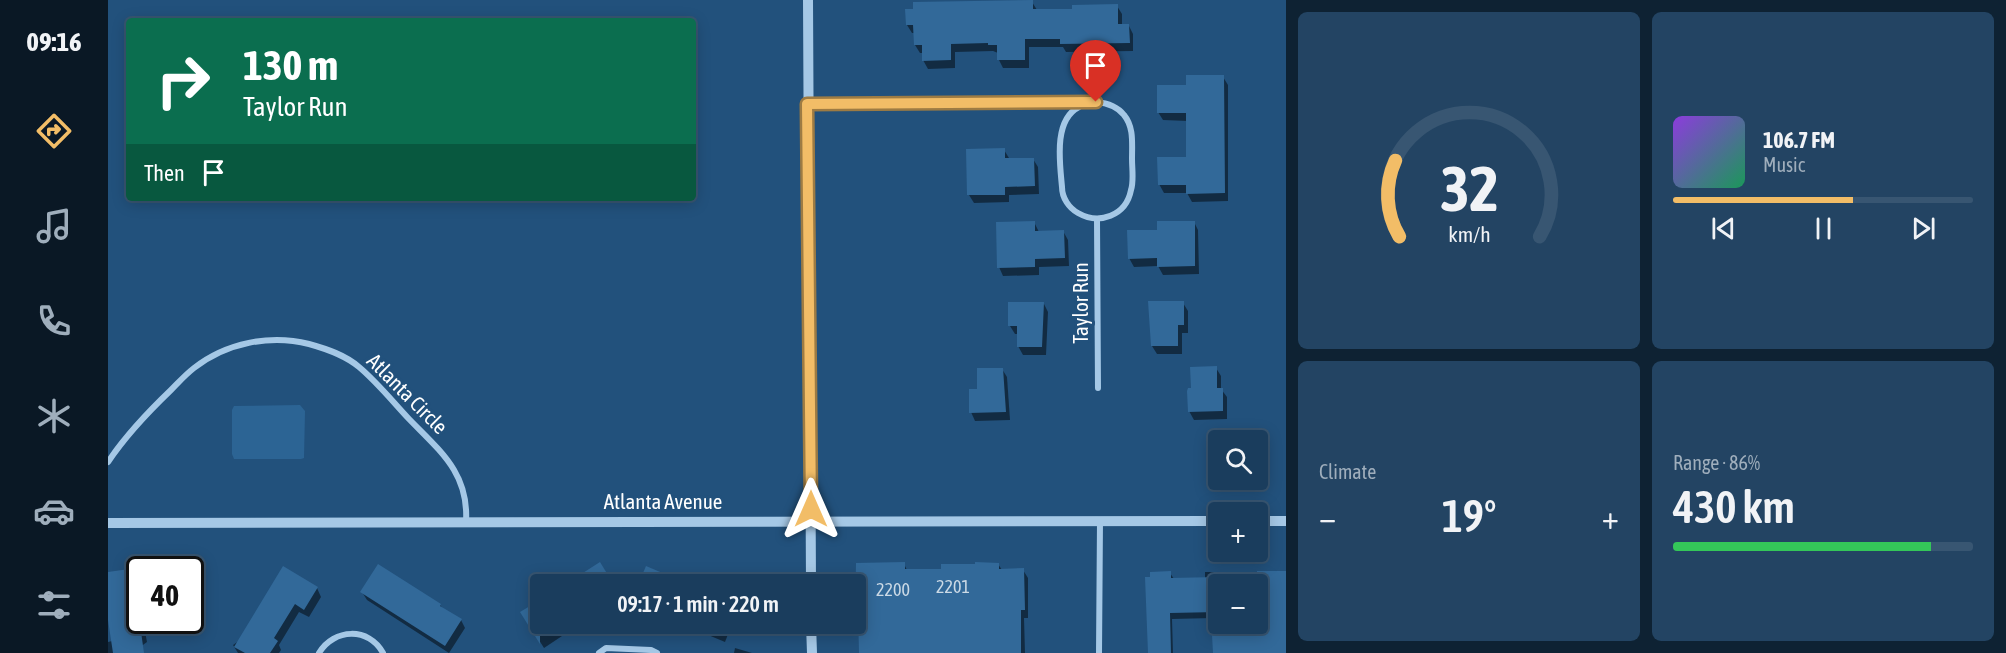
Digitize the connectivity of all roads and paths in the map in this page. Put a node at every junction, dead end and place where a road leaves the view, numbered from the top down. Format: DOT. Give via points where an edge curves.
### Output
graph roads {
  1 [pos="808,0"];
  2 [pos="1096,102"];
  3 [pos="807,104"];
  4 [pos="1097,219"];
  5 [pos="1098,388"];
  6 [pos="108,462"];
  7 [pos="811,521"];
  8 [pos="1100,521"];
  9 [pos="1208,521"];
  10 [pos="1268,521"];
  11 [pos="1286,521"];
  12 [pos="466,522"];
  13 [pos="108,523"];
  14 [pos="811,574"];
  15 [pos="811,634"];
  16 [pos="319,653"];
  17 [pos="383,653"];
  18 [pos="598,653"];
  19 [pos="657,653"];
  20 [pos="812,653"];
  21 [pos="1099,653"];
  1 -- 3 [label="street"];
  2 -- 3 [label="street"];
  2 -- 4 [label="street" via="1078,107 1067,117 1062,130 1061,176 1066,202 1073,210"];
  2 -- 4 [label="street" via="1108,103 1125,115 1132,140 1129,198 1114,214"];
  3 -- 7 [label="street"];
  4 -- 5 [label="street, Taylor Run"];
  6 -- 12 [label="street, Atlanta Circle" via="142,417 203,362 240,345 299,341 358,366 445,456 462,483"];
  7 -- 8 [label="street, Atlanta Avenue"];
  7 -- 12 [label="street, Atlanta Avenue"];
  7 -- 14 [label="street"];
  8 -- 9 [label="street, Atlanta Avenue"];
  8 -- 21 [label="street"];
  10 -- 11 [label="street"];
  12 -- 13 [label="street, Atlanta Avenue"];
  15 -- 20 [label="street"];
  16 -- 17 [label="street" via="333,637 345,633 370,638"];
  18 -- 19 [label="street" via="606,648"];
}
